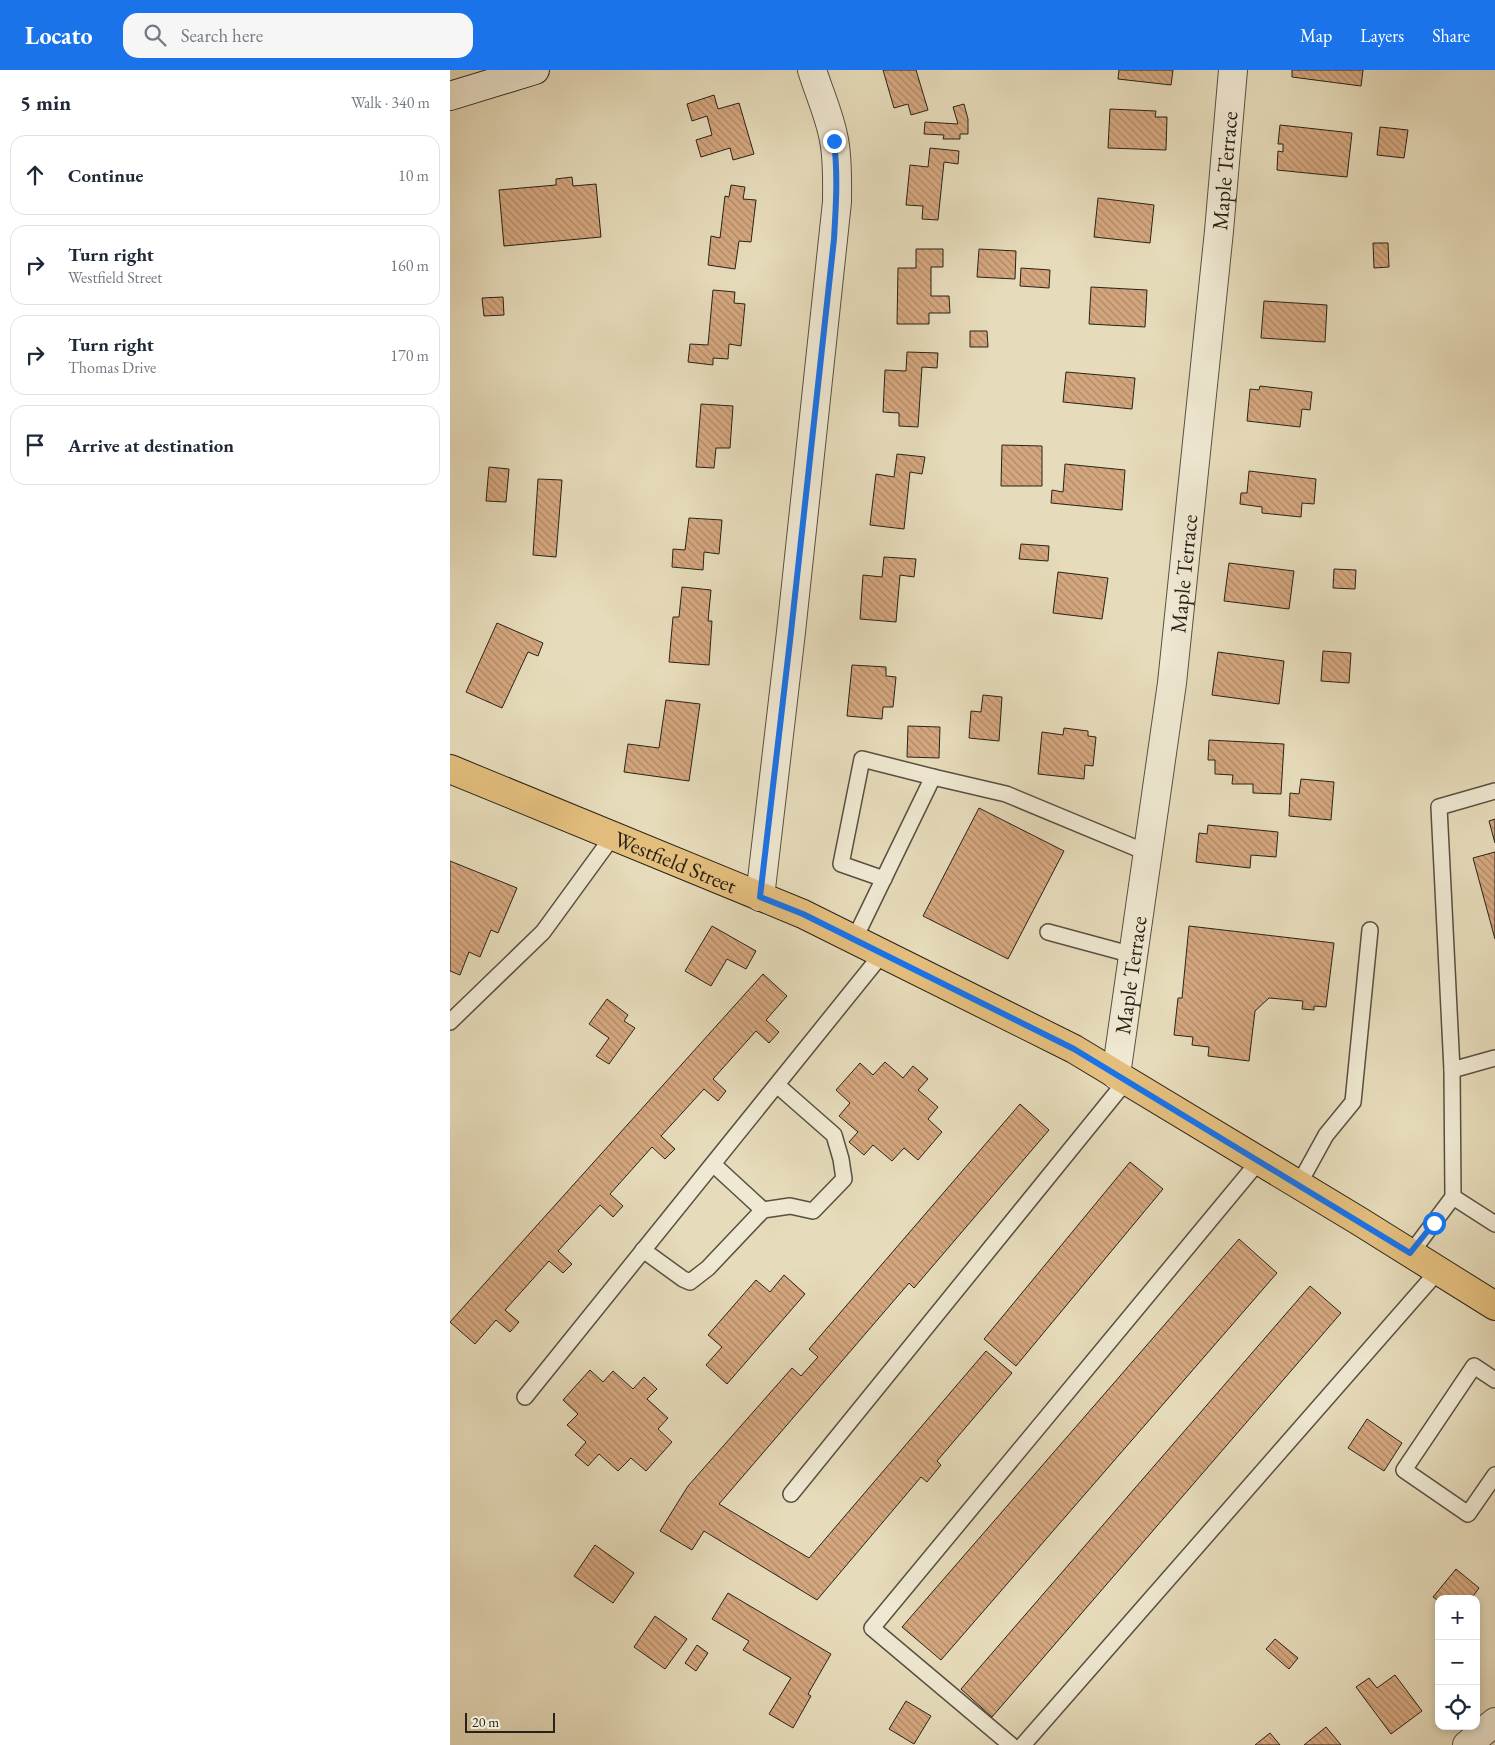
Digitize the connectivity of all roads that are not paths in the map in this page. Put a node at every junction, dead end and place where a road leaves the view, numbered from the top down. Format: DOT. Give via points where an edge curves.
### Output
graph roads {
  1 [pos="535,70"];
  2 [pos="812,70"];
  3 [pos="1233,70"];
  4 [pos="450,96"];
  5 [pos="450,769"];
  6 [pos="933,777"];
  7 [pos="1495,791"];
  8 [pos="613,836"];
  9 [pos="1148,854"];
  10 [pos="884,879"];
  11 [pos="760,897"];
  12 [pos="1370,930"];
  13 [pos="1048,932"];
  14 [pos="854,940"];
  15 [pos="882,954"];
  16 [pos="1133,955"];
  17 [pos="450,1022"];
  18 [pos="1495,1058"];
  19 [pos="1452,1070"];
  20 [pos="1121,1078"];
  21 [pos="777,1085"];
  22 [pos="1259,1161"];
  23 [pos="713,1164"];
  24 [pos="1299,1184"];
  25 [pos="1453,1197"];
  26 [pos="763,1210"];
  27 [pos="1495,1224"];
  28 [pos="643,1250"];
  29 [pos="1410,1253"];
  30 [pos="1438,1271"];
  31 [pos="1495,1306"];
  32 [pos="1495,1380"];
  33 [pos="525,1397"];
  34 [pos="1495,1475"];
  35 [pos="791,1494"];
  36 [pos="1495,1722"];
  37 [pos="1011,1745"];
  38 [pos="1023,1745"];
  39 [pos="1467,1745"];
  1 -- 4 [label="street"];
  2 -- 11 [label="street" via="834,141 837,202"];
  3 -- 9 [label="street, Maple Terrace" via="1173,673"];
  5 -- 8 [label="main road, Westfield Street"];
  6 -- 9 [label="lane" via="1006,794"];
  6 -- 10 [label="lane"];
  6 -- 10 [label="lane" via="862,759 841,864"];
  7 -- 19 [label="lane" via="1439,807"];
  8 -- 11 [label="main road, Westfield Street"];
  8 -- 17 [label="lane" via="543,932"];
  9 -- 16 [label="street, Maple Terrace"];
  10 -- 14 [label="lane"];
  11 -- 14 [label="main road, Westfield Street"];
  12 -- 24 [label="lane" via="1353,1102 1326,1135"];
  13 -- 16 [label="lane"];
  14 -- 15 [label="main road, Westfield Street"];
  15 -- 20 [label="main road, Westfield Street" via="1074,1049"];
  15 -- 21 [label="lane"];
  16 -- 20 [label="street, Maple Terrace"];
  18 -- 19 [label="lane"];
  19 -- 25 [label="lane"];
  20 -- 22 [label="main road, Westfield Street"];
  20 -- 35 [label="lane"];
  21 -- 23 [label="lane"];
  21 -- 26 [label="lane" via="834,1135 844,1178 813,1211 790,1206"];
  22 -- 24 [label="main road, Westfield Street"];
  22 -- 37 [label="lane" via="872,1628"];
  23 -- 26 [label="lane"];
  23 -- 28 [label="lane"];
  24 -- 29 [label="main road, Westfield Street"];
  25 -- 27 [label="lane"];
  25 -- 29 [label="lane"];
  26 -- 28 [label="lane" via="708,1268 690,1282"];
  28 -- 33 [label="lane"];
  29 -- 30 [label="main road, Westfield Street"];
  30 -- 31 [label="main road, Westfield Street"];
  30 -- 38 [label="lane"];
  32 -- 34 [label="lane" via="1474,1366 1404,1470 1468,1514"];
  36 -- 39 [label="street"];
}
